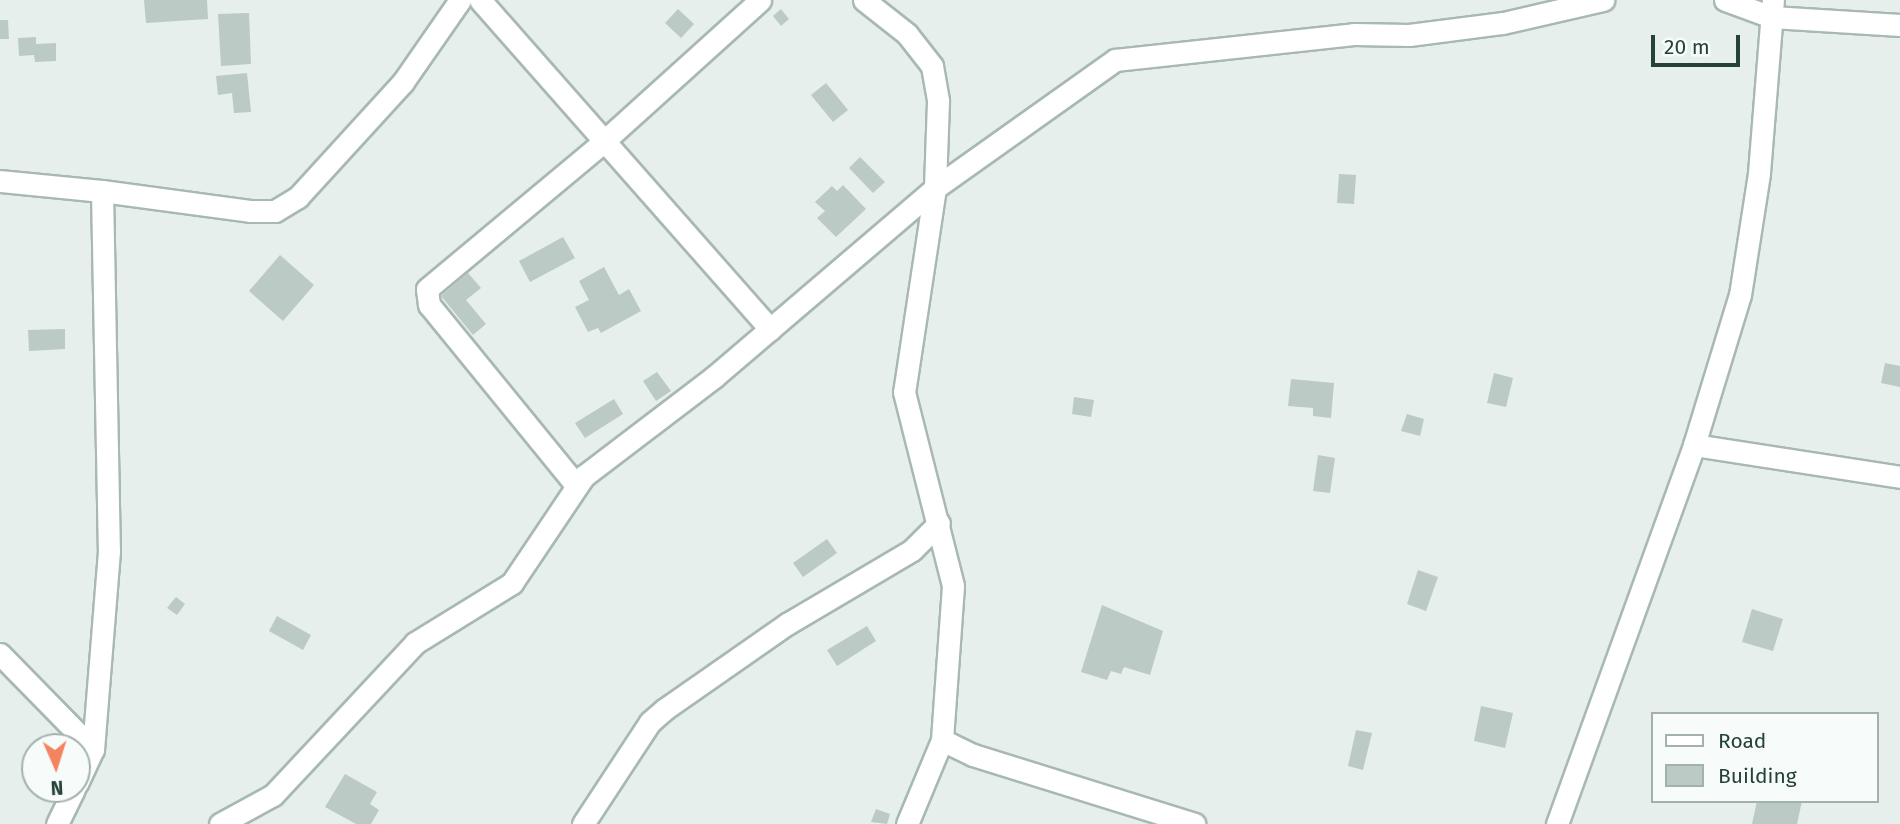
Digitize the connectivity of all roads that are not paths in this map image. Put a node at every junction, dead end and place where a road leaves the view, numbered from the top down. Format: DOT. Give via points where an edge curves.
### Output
graph roads {
  1 [pos="460,0"];
  2 [pos="480,0"];
  3 [pos="760,0"];
  4 [pos="864,0"];
  5 [pos="1603,0"];
  6 [pos="1725,0"];
  7 [pos="1773,8"];
  8 [pos="1900,25"];
  9 [pos="602,143"];
  10 [pos="0,181"];
  11 [pos="935,188"];
  12 [pos="102,191"];
  13 [pos="769,329"];
  14 [pos="1694,445"];
  15 [pos="1900,477"];
  16 [pos="576,485"];
  17 [pos="939,523"];
  18 [pos="0,654"];
  19 [pos="942,740"];
  20 [pos="93,749"];
  21 [pos="91,753"];
  22 [pos="68,803"];
  23 [pos="1150,818"];
  24 [pos="58,824"];
  25 [pos="220,824"];
  26 [pos="583,824"];
  27 [pos="907,824"];
  28 [pos="1194,824"];
  29 [pos="1557,824"];
  1 -- 12 [label="street" via="403,82 298,197 275,211"];
  2 -- 9 [label="street"];
  3 -- 9 [label="street"];
  4 -- 11 [label="street" via="907,34 932,65 938,101"];
  5 -- 11 [label="street" via="1503,23 1422,33 1354,34 1115,60"];
  6 -- 7 [label="street"];
  7 -- 8 [label="street"];
  7 -- 14 [label="street" via="1759,173 1740,295"];
  9 -- 13 [label="street"];
  9 -- 16 [label="street" via="427,289 426,297"];
  10 -- 12 [label="street"];
  11 -- 13 [label="street"];
  11 -- 17 [label="street" via="904,392"];
  12 -- 20 [label="street" via="109,551"];
  13 -- 16 [label="street"];
  14 -- 15 [label="street"];
  14 -- 29 [label="street"];
  16 -- 25 [label="street" via="512,583 415,643 273,794"];
  17 -- 19 [label="street" via="953,586"];
  17 -- 26 [label="street" via="912,550 787,624 665,709 650,722"];
  18 -- 20 [label="street"];
  19 -- 23 [label="street"];
  19 -- 27 [label="street"];
  20 -- 21 [label="street"];
  22 -- 24 [label="street"];
  23 -- 28 [label="street"];
}
